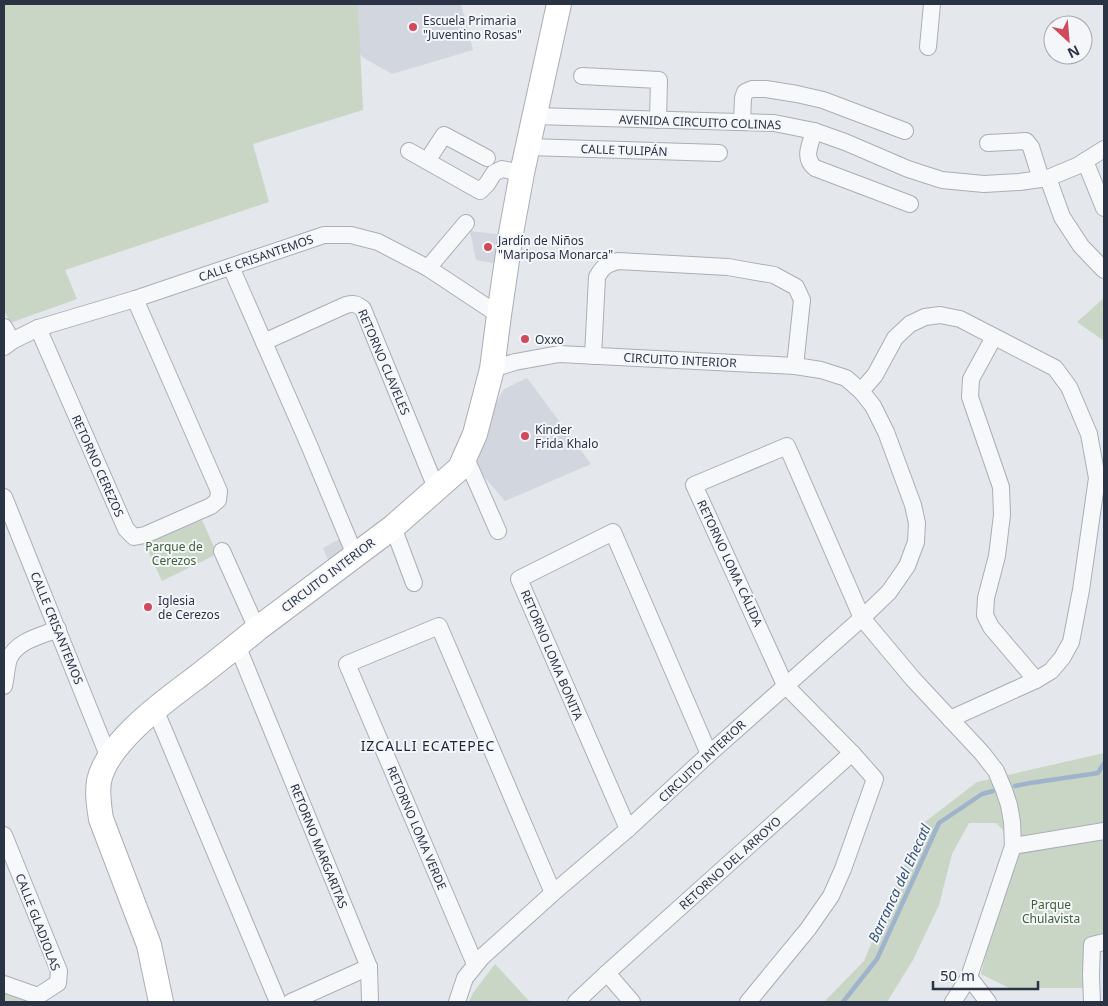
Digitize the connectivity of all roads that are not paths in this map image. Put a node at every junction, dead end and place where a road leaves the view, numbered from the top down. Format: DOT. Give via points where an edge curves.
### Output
graph roads {
  1 [pos="559,4"];
  2 [pos="932,4"];
  3 [pos="928,47"];
  4 [pos="582,76"];
  5 [pos="535,116"];
  6 [pos="658,120"];
  7 [pos="742,122"];
  8 [pos="814,130"];
  9 [pos="905,131"];
  10 [pos="988,143"];
  11 [pos="528,146"];
  12 [pos="1104,149"];
  13 [pos="409,151"];
  14 [pos="719,153"];
  15 [pos="487,158"];
  16 [pos="427,161"];
  17 [pos="1085,161"];
  18 [pos="522,173"];
  19 [pos="1044,178"];
  20 [pos="910,204"];
  21 [pos="1104,208"];
  22 [pos="466,223"];
  23 [pos="231,267"];
  24 [pos="428,268"];
  25 [pos="1104,270"];
  26 [pos="135,299"];
  27 [pos="498,315"];
  28 [pos="4,327"];
  29 [pos="38,328"];
  30 [pos="994,337"];
  31 [pos="264,342"];
  32 [pos="8,344"];
  33 [pos="592,356"];
  34 [pos="795,366"];
  35 [pos="492,369"];
  36 [pos="861,391"];
  37 [pos="465,456"];
  38 [pos="436,488"];
  39 [pos="4,497"];
  40 [pos="393,527"];
  41 [pos="498,531"];
  42 [pos="222,551"];
  43 [pos="355,555"];
  44 [pos="414,583"];
  45 [pos="862,618"];
  46 [pos="58,629"];
  47 [pos="256,629"];
  48 [pos="237,645"];
  49 [pos="1036,680"];
  50 [pos="786,685"];
  51 [pos="4,686"];
  52 [pos="155,709"];
  53 [pos="950,719"];
  54 [pos="852,753"];
  55 [pos="709,754"];
  56 [pos="109,758"];
  57 [pos="628,829"];
  58 [pos="1104,832"];
  59 [pos="4,834"];
  60 [pos="1013,846"];
  61 [pos="553,893"];
  62 [pos="1098,944"];
  63 [pos="476,964"];
  64 [pos="369,967"];
  65 [pos="607,973"];
  66 [pos="968,977"];
  67 [pos="4,984"];
  68 [pos="161,1002"];
  69 [pos="278,1002"];
  70 [pos="291,1002"];
  71 [pos="370,1002"];
  72 [pos="457,1002"];
  73 [pos="576,1002"];
  74 [pos="632,1002"];
  75 [pos="748,1002"];
  76 [pos="953,1002"];
  77 [pos="988,1002"];
  78 [pos="1092,1002"];
  1 -- 5 [label="main road"];
  2 -- 3 [label="street"];
  4 -- 6 [label="street" via="659,80"];
  5 -- 6 [label="street, AVENIDA CIRCUITO COLINAS"];
  5 -- 11 [label="main road"];
  6 -- 7 [label="street, AVENIDA CIRCUITO COLINAS"];
  7 -- 8 [label="street, AVENIDA CIRCUITO COLINAS" via="774,123"];
  7 -- 9 [label="street" via="745,92 766,89 843,106"];
  8 -- 19 [label="street, AVENIDA CIRCUITO COLINAS" via="942,180 984,184"];
  8 -- 20 [label="street" via="807,156 815,168"];
  10 -- 19 [label="street" via="1026,142"];
  11 -- 14 [label="street, CALLE TULIPÁN"];
  11 -- 18 [label="main road"];
  12 -- 17 [label="street, AVENIDA CIRCUITO COLINAS"];
  13 -- 16 [label="street"];
  15 -- 16 [label="street" via="444,134"];
  16 -- 18 [label="street" via="480,190 494,172 502,169"];
  17 -- 19 [label="street, AVENIDA CIRCUITO COLINAS"];
  17 -- 21 [label="street"];
  18 -- 27 [label="main road"];
  19 -- 25 [label="street" via="1062,217 1081,246"];
  22 -- 24 [label="street"];
  23 -- 24 [label="street, CALLE CRISANTEMOS" via="324,234 351,235 378,242"];
  23 -- 26 [label="street, CALLE CRISANTEMOS"];
  23 -- 31 [label="street"];
  24 -- 27 [label="street, CALLE CRISANTEMOS"];
  26 -- 29 [label="street, CALLE CRISANTEMOS"];
  26 -- 29 [label="street, RETORNO CEREZOS" via="219,491 218,500 211,506 145,535 134,537 126,528"];
  27 -- 35 [label="main road"];
  28 -- 32 [label="street"];
  29 -- 32 [label="street, CALLE CRISANTEMOS"];
  30 -- 36 [label="street" via="960,319 925,317 910,324 895,338 875,375"];
  30 -- 49 [label="street" via="971,379 970,397 1000,487 1002,515 998,556 986,598 986,614 991,627"];
  30 -- 49 [label="street" via="1056,368 1070,386 1089,434 1097,478 1071,642 1051,671"];
  31 -- 38 [label="street, RETORNO CLAVELES" via="346,305 359,305"];
  31 -- 43 [label="street"];
  33 -- 34 [label="street, CIRCUITO INTERIOR"];
  33 -- 34 [label="street" via="597,276 609,263 618,261 728,267 774,275 796,287 802,300"];
  33 -- 35 [label="street, CIRCUITO INTERIOR" via="559,354"];
  34 -- 36 [label="street, CIRCUITO INTERIOR" via="846,378"];
  35 -- 37 [label="main road, CIRCUITO INTERIOR" via="475,434"];
  36 -- 45 [label="street, CIRCUITO INTERIOR" via="886,432 917,523 916,542 907,566 889,592"];
  37 -- 38 [label="main road, CIRCUITO INTERIOR" via="460,468"];
  37 -- 41 [label="street"];
  38 -- 40 [label="main road, CIRCUITO INTERIOR"];
  39 -- 46 [label="street, CALLE CRISANTEMOS"];
  40 -- 43 [label="main road, CIRCUITO INTERIOR"];
  40 -- 44 [label="street"];
  42 -- 47 [label="street"];
  43 -- 47 [label="main road, CIRCUITO INTERIOR"];
  45 -- 50 [label="street, CIRCUITO INTERIOR"];
  45 -- 50 [label="street, RETORNO LOMA CÁLIDA" via="787,446 694,485"];
  45 -- 53 [label="street"];
  46 -- 51 [label="street" via="16,648 10,658"];
  46 -- 56 [label="street, CALLE CRISANTEMOS"];
  47 -- 48 [label="main road, CIRCUITO INTERIOR"];
  48 -- 52 [label="main road, CIRCUITO INTERIOR"];
  48 -- 64 [label="street, RETORNO MARGARITAS"];
  49 -- 53 [label="street"];
  50 -- 54 [label="street"];
  50 -- 55 [label="street, CIRCUITO INTERIOR"];
  52 -- 56 [label="main road, CIRCUITO INTERIOR"];
  52 -- 69 [label="street"];
  53 -- 60 [label="street" via="996,771 1009,805"];
  54 -- 65 [label="street, RETORNO DEL ARROYO"];
  54 -- 75 [label="street" via="875,779 844,868 808,929"];
  55 -- 57 [label="street, CIRCUITO INTERIOR"];
  55 -- 57 [label="street, RETORNO LOMA BONITA" via="613,532 519,579"];
  56 -- 68 [label="main road, CIRCUITO INTERIOR" via="100,780 101,819 148,945"];
  57 -- 61 [label="street, CIRCUITO INTERIOR"];
  58 -- 60 [label="street"];
  59 -- 67 [label="street, CALLE GLADIOLAS" via="59,971 58,983 38,996"];
  60 -- 66 [label="street"];
  61 -- 63 [label="street, CIRCUITO INTERIOR"];
  61 -- 63 [label="street, RETORNO LOMA VERDE" via="440,626 347,664"];
  62 -- 78 [label="street" via="1091,975"];
  63 -- 72 [label="street, CIRCUITO INTERIOR" via="465,978"];
  64 -- 70 [label="street"];
  64 -- 71 [label="street"];
  65 -- 73 [label="street, RETORNO DEL ARROYO"];
  65 -- 74 [label="street"];
  66 -- 76 [label="street"];
  66 -- 77 [label="street"];
}
